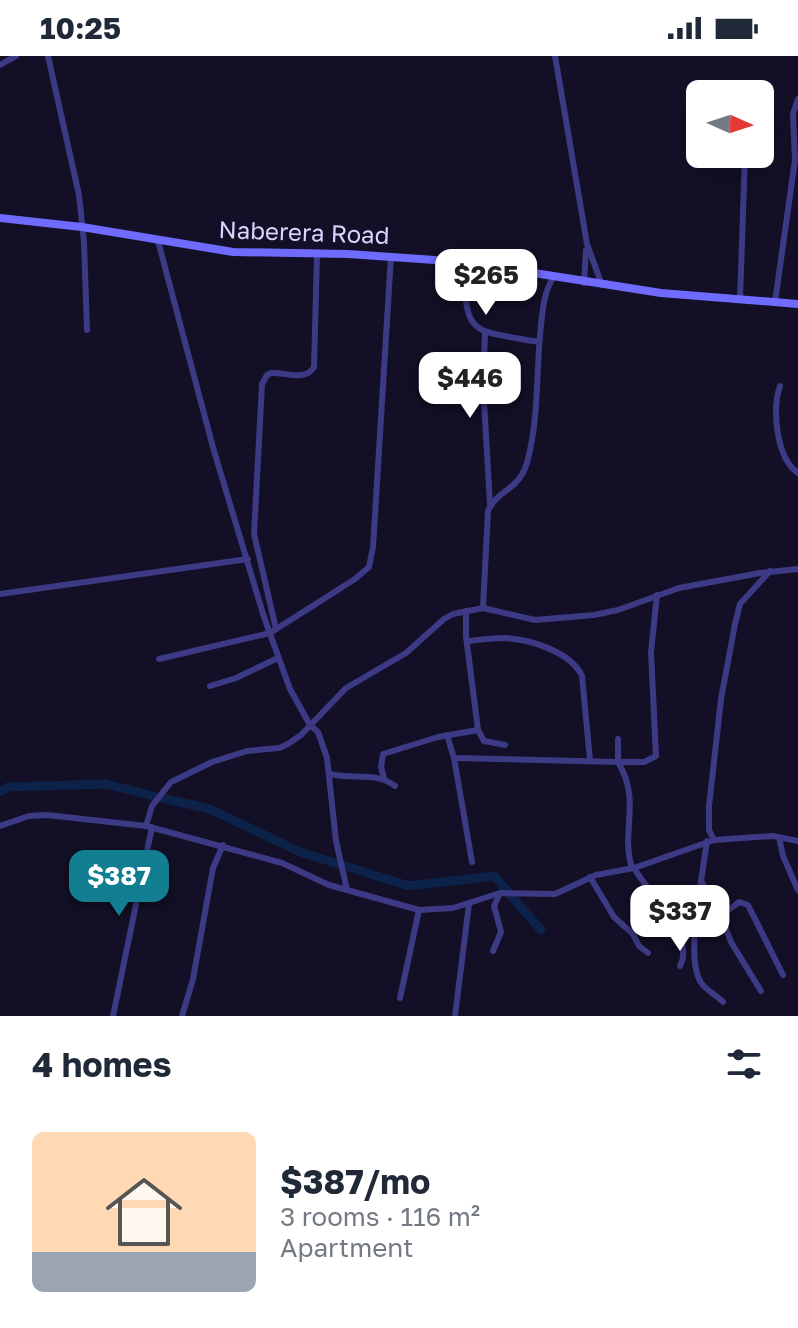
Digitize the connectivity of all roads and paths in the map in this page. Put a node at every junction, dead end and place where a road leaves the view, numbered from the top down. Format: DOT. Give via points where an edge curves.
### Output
graph roads {
  1 [pos="16,56"];
  2 [pos="48,56"];
  3 [pos="555,56"];
  4 [pos="0,65"];
  5 [pos="798,99"];
  6 [pos="745,168"];
  7 [pos="0,218"];
  8 [pos="82,227"];
  9 [pos="158,241"];
  10 [pos="587,244"];
  11 [pos="317,255"];
  12 [pos="391,256"];
  13 [pos="464,262"];
  14 [pos="553,278"];
  15 [pos="584,283"];
  16 [pos="602,285"];
  17 [pos="740,300"];
  18 [pos="775,302"];
  19 [pos="798,304"];
  20 [pos="87,330"];
  21 [pos="485,333"];
  22 [pos="539,342"];
  23 [pos="780,386"];
  24 [pos="798,473"];
  25 [pos="490,506"];
  26 [pos="248,559"];
  27 [pos="798,569"];
  28 [pos="770,571"];
  29 [pos="0,594"];
  30 [pos="657,595"];
  31 [pos="483,608"];
  32 [pos="466,611"];
  33 [pos="273,631"];
  34 [pos="467,641"];
  35 [pos="278,658"];
  36 [pos="159,659"];
  37 [pos="210,686"];
  38 [pos="310,725"];
  39 [pos="478,730"];
  40 [pos="447,735"];
  41 [pos="618,739"];
  42 [pos="505,745"];
  43 [pos="454,758"];
  44 [pos="590,760"];
  45 [pos="618,762"];
  46 [pos="330,774"];
  47 [pos="384,778"];
  48 [pos="395,786"];
  49 [pos="0,826"];
  50 [pos="149,826"];
  51 [pos="779,837"];
  52 [pos="710,840"];
  53 [pos="798,841"];
  54 [pos="223,845"];
  55 [pos="472,862"];
  56 [pos="633,868"];
  57 [pos="590,877"];
  58 [pos="701,881"];
  59 [pos="347,890"];
  60 [pos="798,890"];
  61 [pos="500,893"];
  62 [pos="469,904"];
  63 [pos="419,910"];
  64 [pos="721,916"];
  65 [pos="493,951"];
  66 [pos="648,953"];
  67 [pos="680,966"];
  68 [pos="783,975"];
  69 [pos="761,991"];
  70 [pos="400,998"];
  71 [pos="723,1002"];
  72 [pos="113,1016"];
  73 [pos="182,1016"];
  74 [pos="455,1016"];
  1 -- 4 [label="street"];
  2 -- 8 [label="street"];
  3 -- 10 [label="street"];
  5 -- 18 [label="street"];
  6 -- 17 [label="street"];
  7 -- 8 [label="street, Naberera Road"];
  8 -- 9 [label="street, Naberera Road"];
  8 -- 20 [label="street"];
  9 -- 11 [label="street, Naberera Road" via="233,252"];
  9 -- 26 [label="street"];
  10 -- 15 [label="street"];
  10 -- 16 [label="street"];
  11 -- 12 [label="street, Naberera Road"];
  11 -- 33 [label="street" via="314,367 303,376 271,373 262,384 253,523"];
  12 -- 13 [label="street, Naberera Road"];
  12 -- 33 [label="street" via="369,567"];
  13 -- 14 [label="street, Naberera Road"];
  13 -- 21 [label="street" via="467,316"];
  14 -- 15 [label="street, Naberera Road"];
  14 -- 22 [label="street"];
  15 -- 16 [label="street, Naberera Road"];
  16 -- 17 [label="street, Naberera Road"];
  17 -- 18 [label="street, Naberera Road"];
  18 -- 19 [label="street, Naberera Road"];
  21 -- 22 [label="street"];
  21 -- 25 [label="street"];
  22 -- 25 [label="street" via="535,428 525,472"];
  23 -- 24 [label="street" via="775,400 781,447"];
  25 -- 31 [label="street"];
  26 -- 29 [label="street"];
  26 -- 33 [label="street"];
  27 -- 28 [label="street"];
  28 -- 30 [label="street"];
  28 -- 52 [label="street" via="740,604 735,624 721,699 708,814"];
  30 -- 31 [label="street" via="611,612 552,620"];
  30 -- 45 [label="street" via="651,666 657,753 644,762"];
  31 -- 32 [label="street"];
  32 -- 34 [label="street"];
  32 -- 38 [label="street" via="444,619 406,653 346,688"];
  33 -- 35 [label="street"];
  33 -- 36 [label="street"];
  34 -- 39 [label="street"];
  34 -- 44 [label="street" via="504,638 528,643 553,650 578,668"];
  35 -- 37 [label="street"];
  35 -- 38 [label="street"];
  38 -- 46 [label="street" via="320,736"];
  38 -- 50 [label="street" via="279,748 238,754 171,782 152,806"];
  39 -- 40 [label="street"];
  39 -- 42 [label="street" via="484,741"];
  40 -- 43 [label="street"];
  40 -- 47 [label="street" via="383,754"];
  41 -- 45 [label="street"];
  43 -- 44 [label="street"];
  43 -- 55 [label="street"];
  44 -- 45 [label="street"];
  45 -- 56 [label="street" via="631,795 628,853"];
  46 -- 47 [label="street"];
  46 -- 59 [label="street"];
  47 -- 48 [label="street"];
  49 -- 50 [label="street" via="47,815"];
  50 -- 54 [label="street"];
  50 -- 72 [label="street"];
  51 -- 52 [label="street"];
  51 -- 53 [label="street"];
  51 -- 60 [label="street"];
  52 -- 56 [label="street"];
  52 -- 58 [label="street"];
  54 -- 59 [label="street"];
  54 -- 73 [label="street" via="213,868"];
  56 -- 57 [label="street"];
  56 -- 67 [label="street" via="680,936 685,952"];
  57 -- 61 [label="street" via="555,894"];
  57 -- 66 [label="street" via="614,917"];
  58 -- 64 [label="street"];
  58 -- 71 [label="street" via="696,971 701,984"];
  59 -- 63 [label="street"];
  61 -- 62 [label="street"];
  61 -- 65 [label="street" via="494,906 501,932"];
  62 -- 63 [label="street"];
  62 -- 74 [label="street"];
  63 -- 70 [label="street"];
  64 -- 68 [label="street" via="739,902 748,905"];
  64 -- 69 [label="street"];
}
